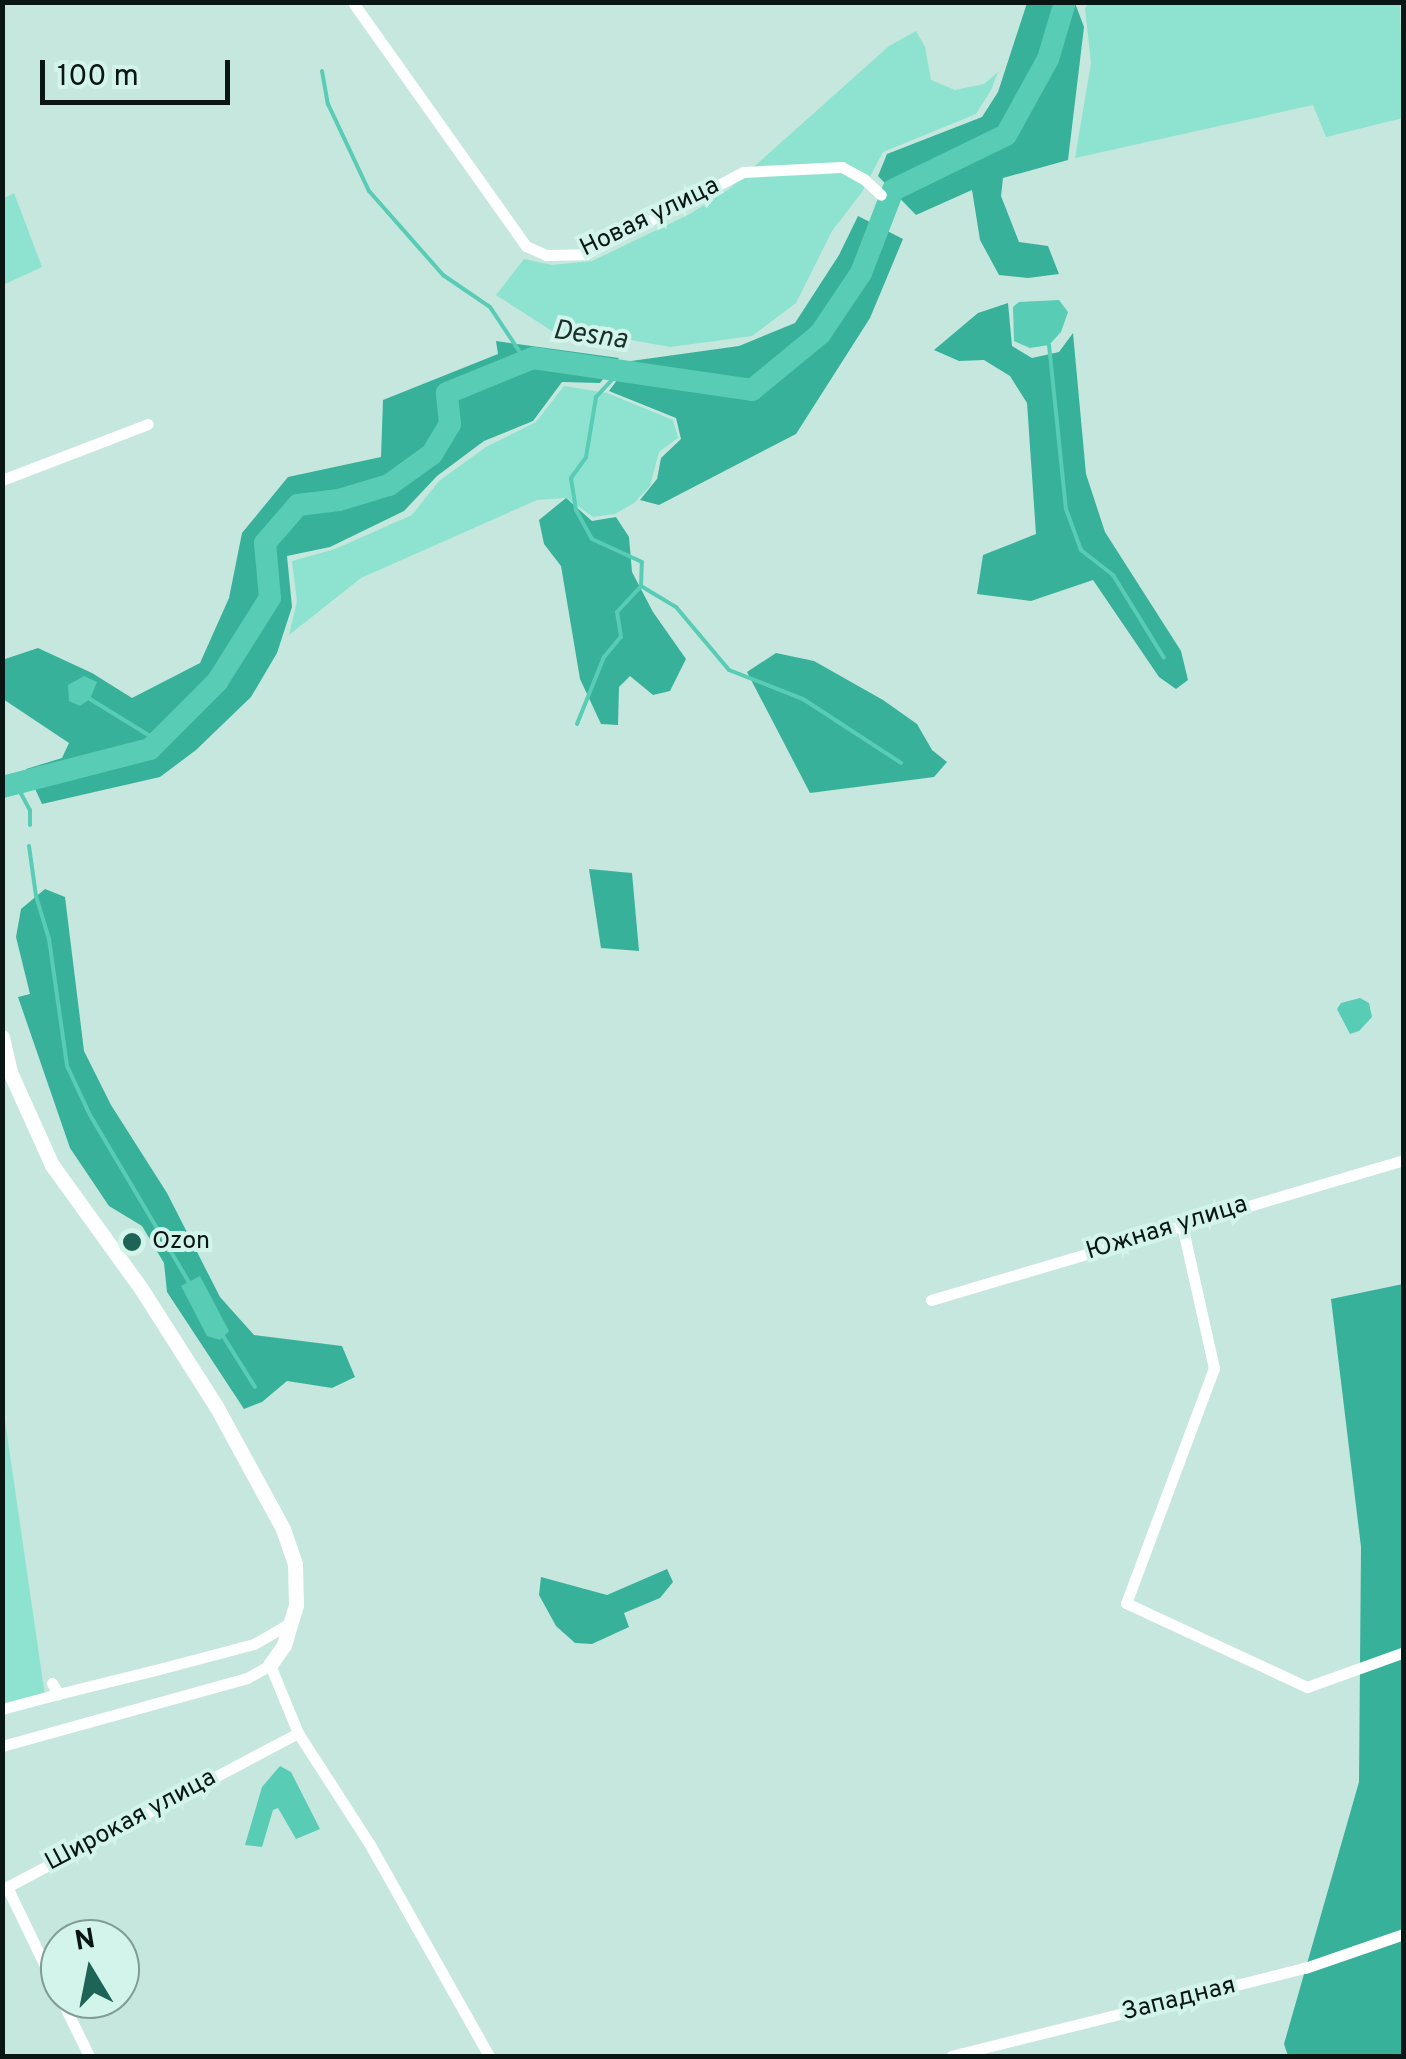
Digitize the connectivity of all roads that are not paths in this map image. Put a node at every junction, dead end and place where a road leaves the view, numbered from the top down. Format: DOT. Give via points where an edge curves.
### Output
graph roads {
  1 [pos="354,4"];
  2 [pos="881,195"];
  3 [pos="148,424"];
  4 [pos="2,480"];
  5 [pos="2,1037"];
  6 [pos="1404,1160"];
  7 [pos="1182,1225"];
  8 [pos="931,1300"];
  9 [pos="292,1622"];
  10 [pos="1404,1652"];
  11 [pos="270,1665"];
  12 [pos="2,1709"];
  13 [pos="298,1733"];
  14 [pos="2,1746"];
  15 [pos="1404,1934"];
  16 [pos="40,1956"];
  17 [pos="70,2019"];
  18 [pos="89,2056"];
  19 [pos="489,2056"];
  20 [pos="951,2056"];
  1 -- 2 [label="street, Новая улица" via="526,246 546,255 584,254 744,172 842,167"];
  3 -- 4 [label="street"];
  5 -- 9 [label="street" via="10,1072 52,1165 176,1343 283,1530 294,1564"];
  6 -- 7 [label="street, Южная улица"];
  7 -- 8 [label="street, Южная улица"];
  7 -- 10 [label="street" via="1214,1368 1126,1603 1307,1688"];
  9 -- 11 [label="street"];
  9 -- 12 [label="street" via="254,1644 55,1688"];
  11 -- 13 [label="street"];
  11 -- 14 [label="street" via="247,1678"];
  13 -- 16 [label="street, Широкая улица" via="7,1887"];
  13 -- 19 [label="street" via="369,1843"];
  15 -- 20 [label="street, Западная" via="1305,1968"];
  17 -- 18 [label="street, Широкая улица"];
}
